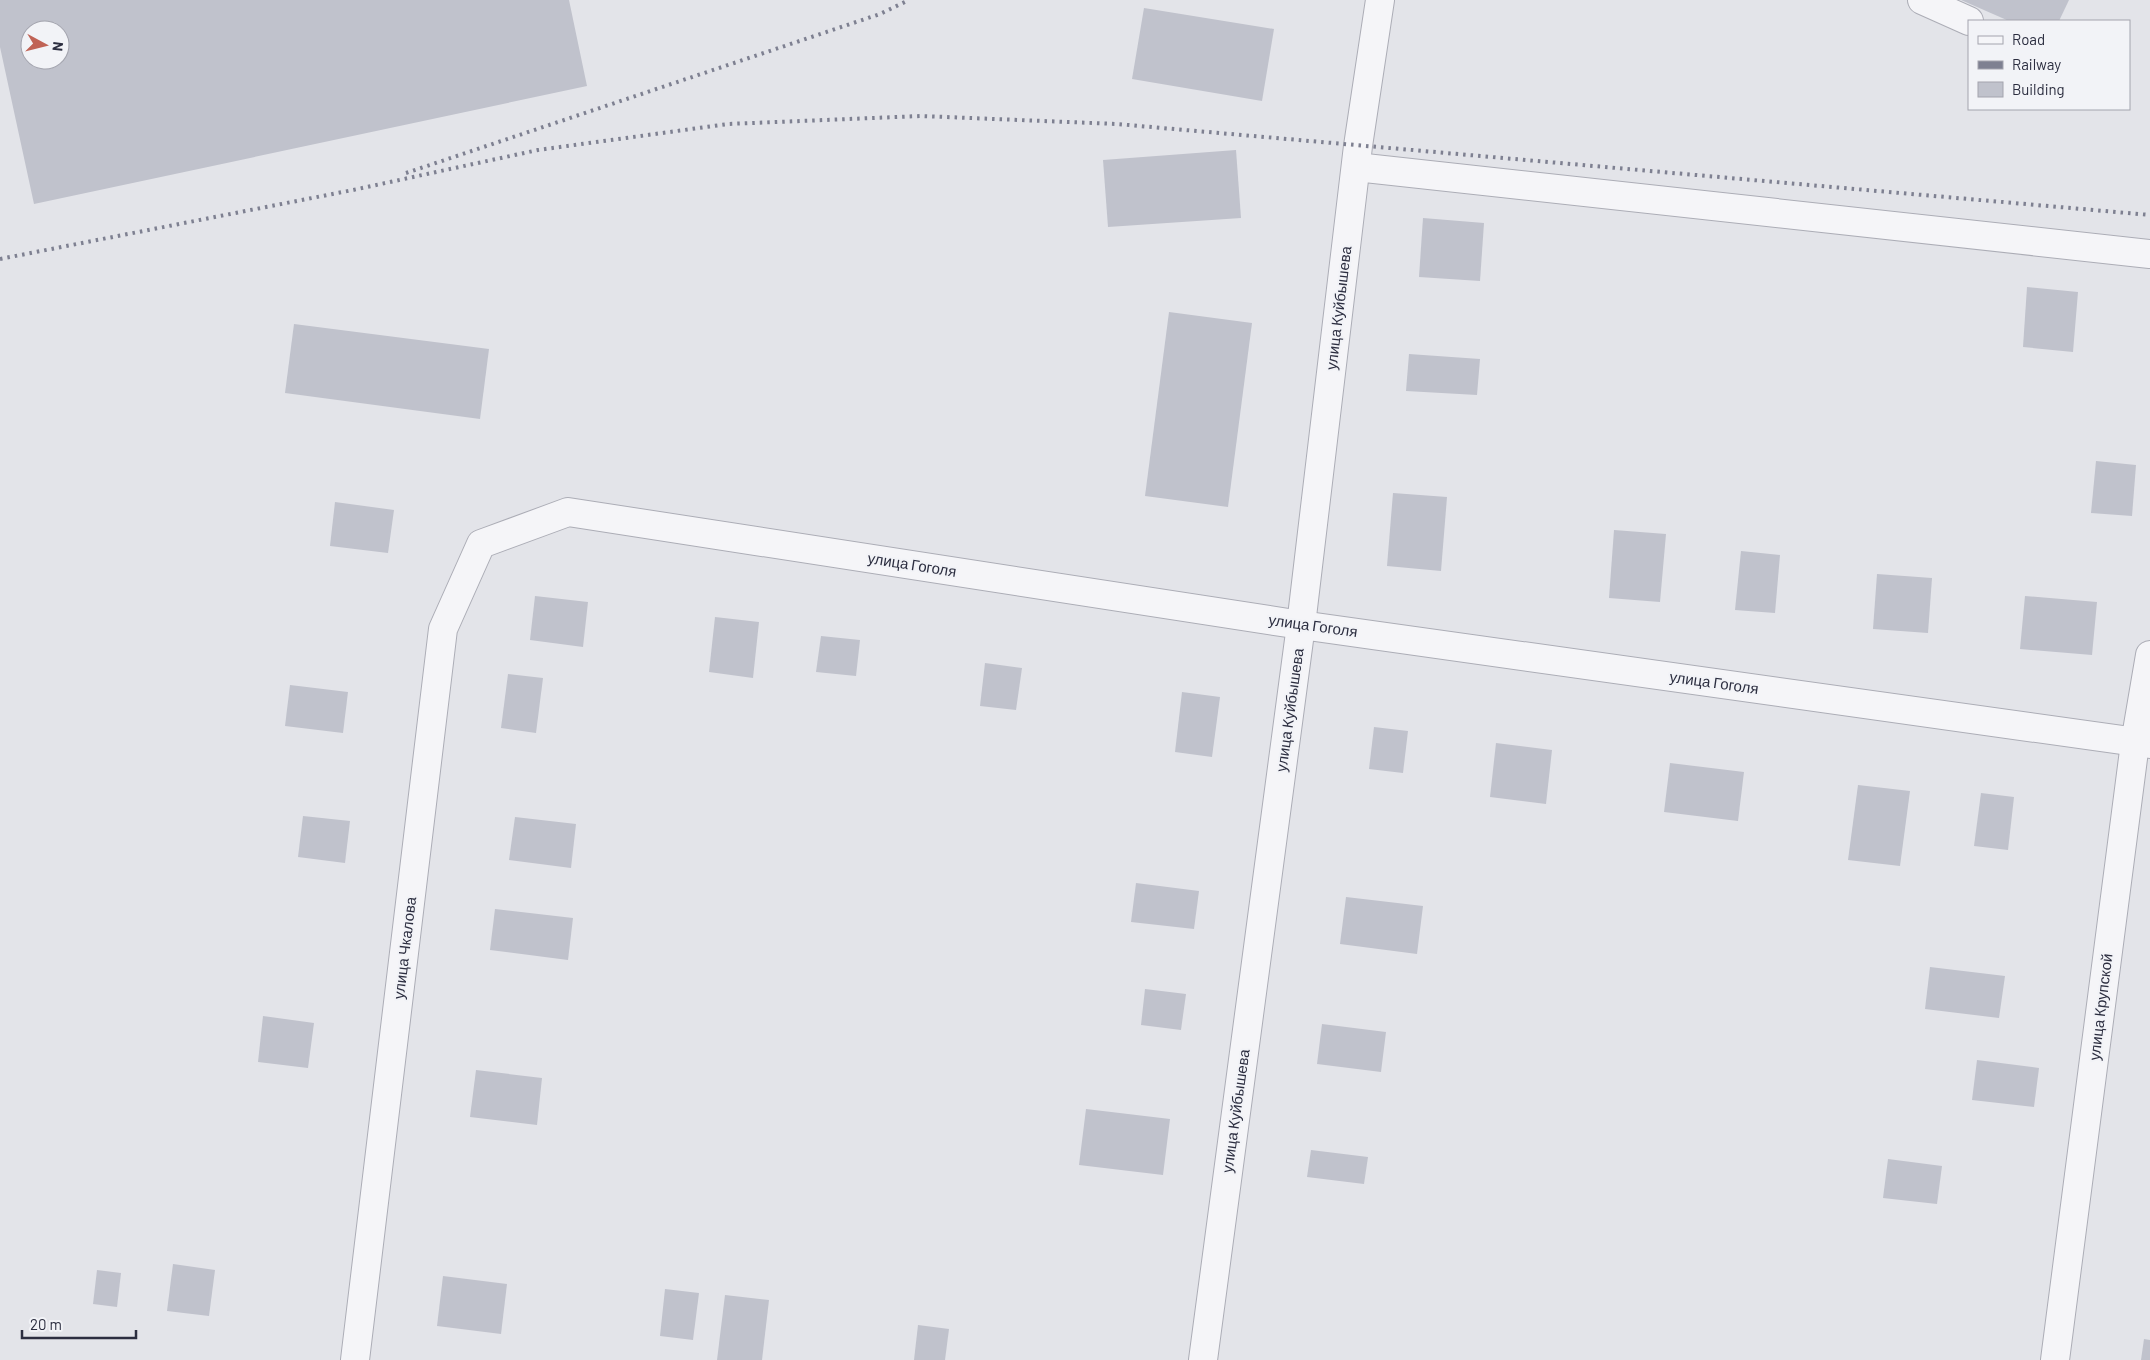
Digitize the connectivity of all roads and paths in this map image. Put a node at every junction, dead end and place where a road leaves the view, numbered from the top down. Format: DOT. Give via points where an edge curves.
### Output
graph roads {
  1 [pos="1380,0"];
  2 [pos="1922,0"];
  3 [pos="1968,21"];
  4 [pos="1356,167"];
  5 [pos="2150,254"];
  6 [pos="481,544"];
  7 [pos="1301,625"];
  8 [pos="2150,655"];
  9 [pos="2143,743"];
  10 [pos="356,1360"];
  11 [pos="1203,1360"];
  12 [pos="2055,1360"];
  1 -- 4 [label="street, улица Куйбышева"];
  2 -- 3 [label="street"];
  4 -- 5 [label="street"];
  4 -- 7 [label="street, улица Куйбышева"];
  6 -- 7 [label="street, улица Гоголя" via="568,512"];
  6 -- 10 [label="street, улица Чкалова" via="443,628"];
  7 -- 9 [label="street, улица Гоголя"];
  7 -- 11 [label="street, улица Куйбышева"];
  8 -- 9 [label="street, улица Крупской"];
  9 -- 12 [label="street, улица Крупской"];
}
